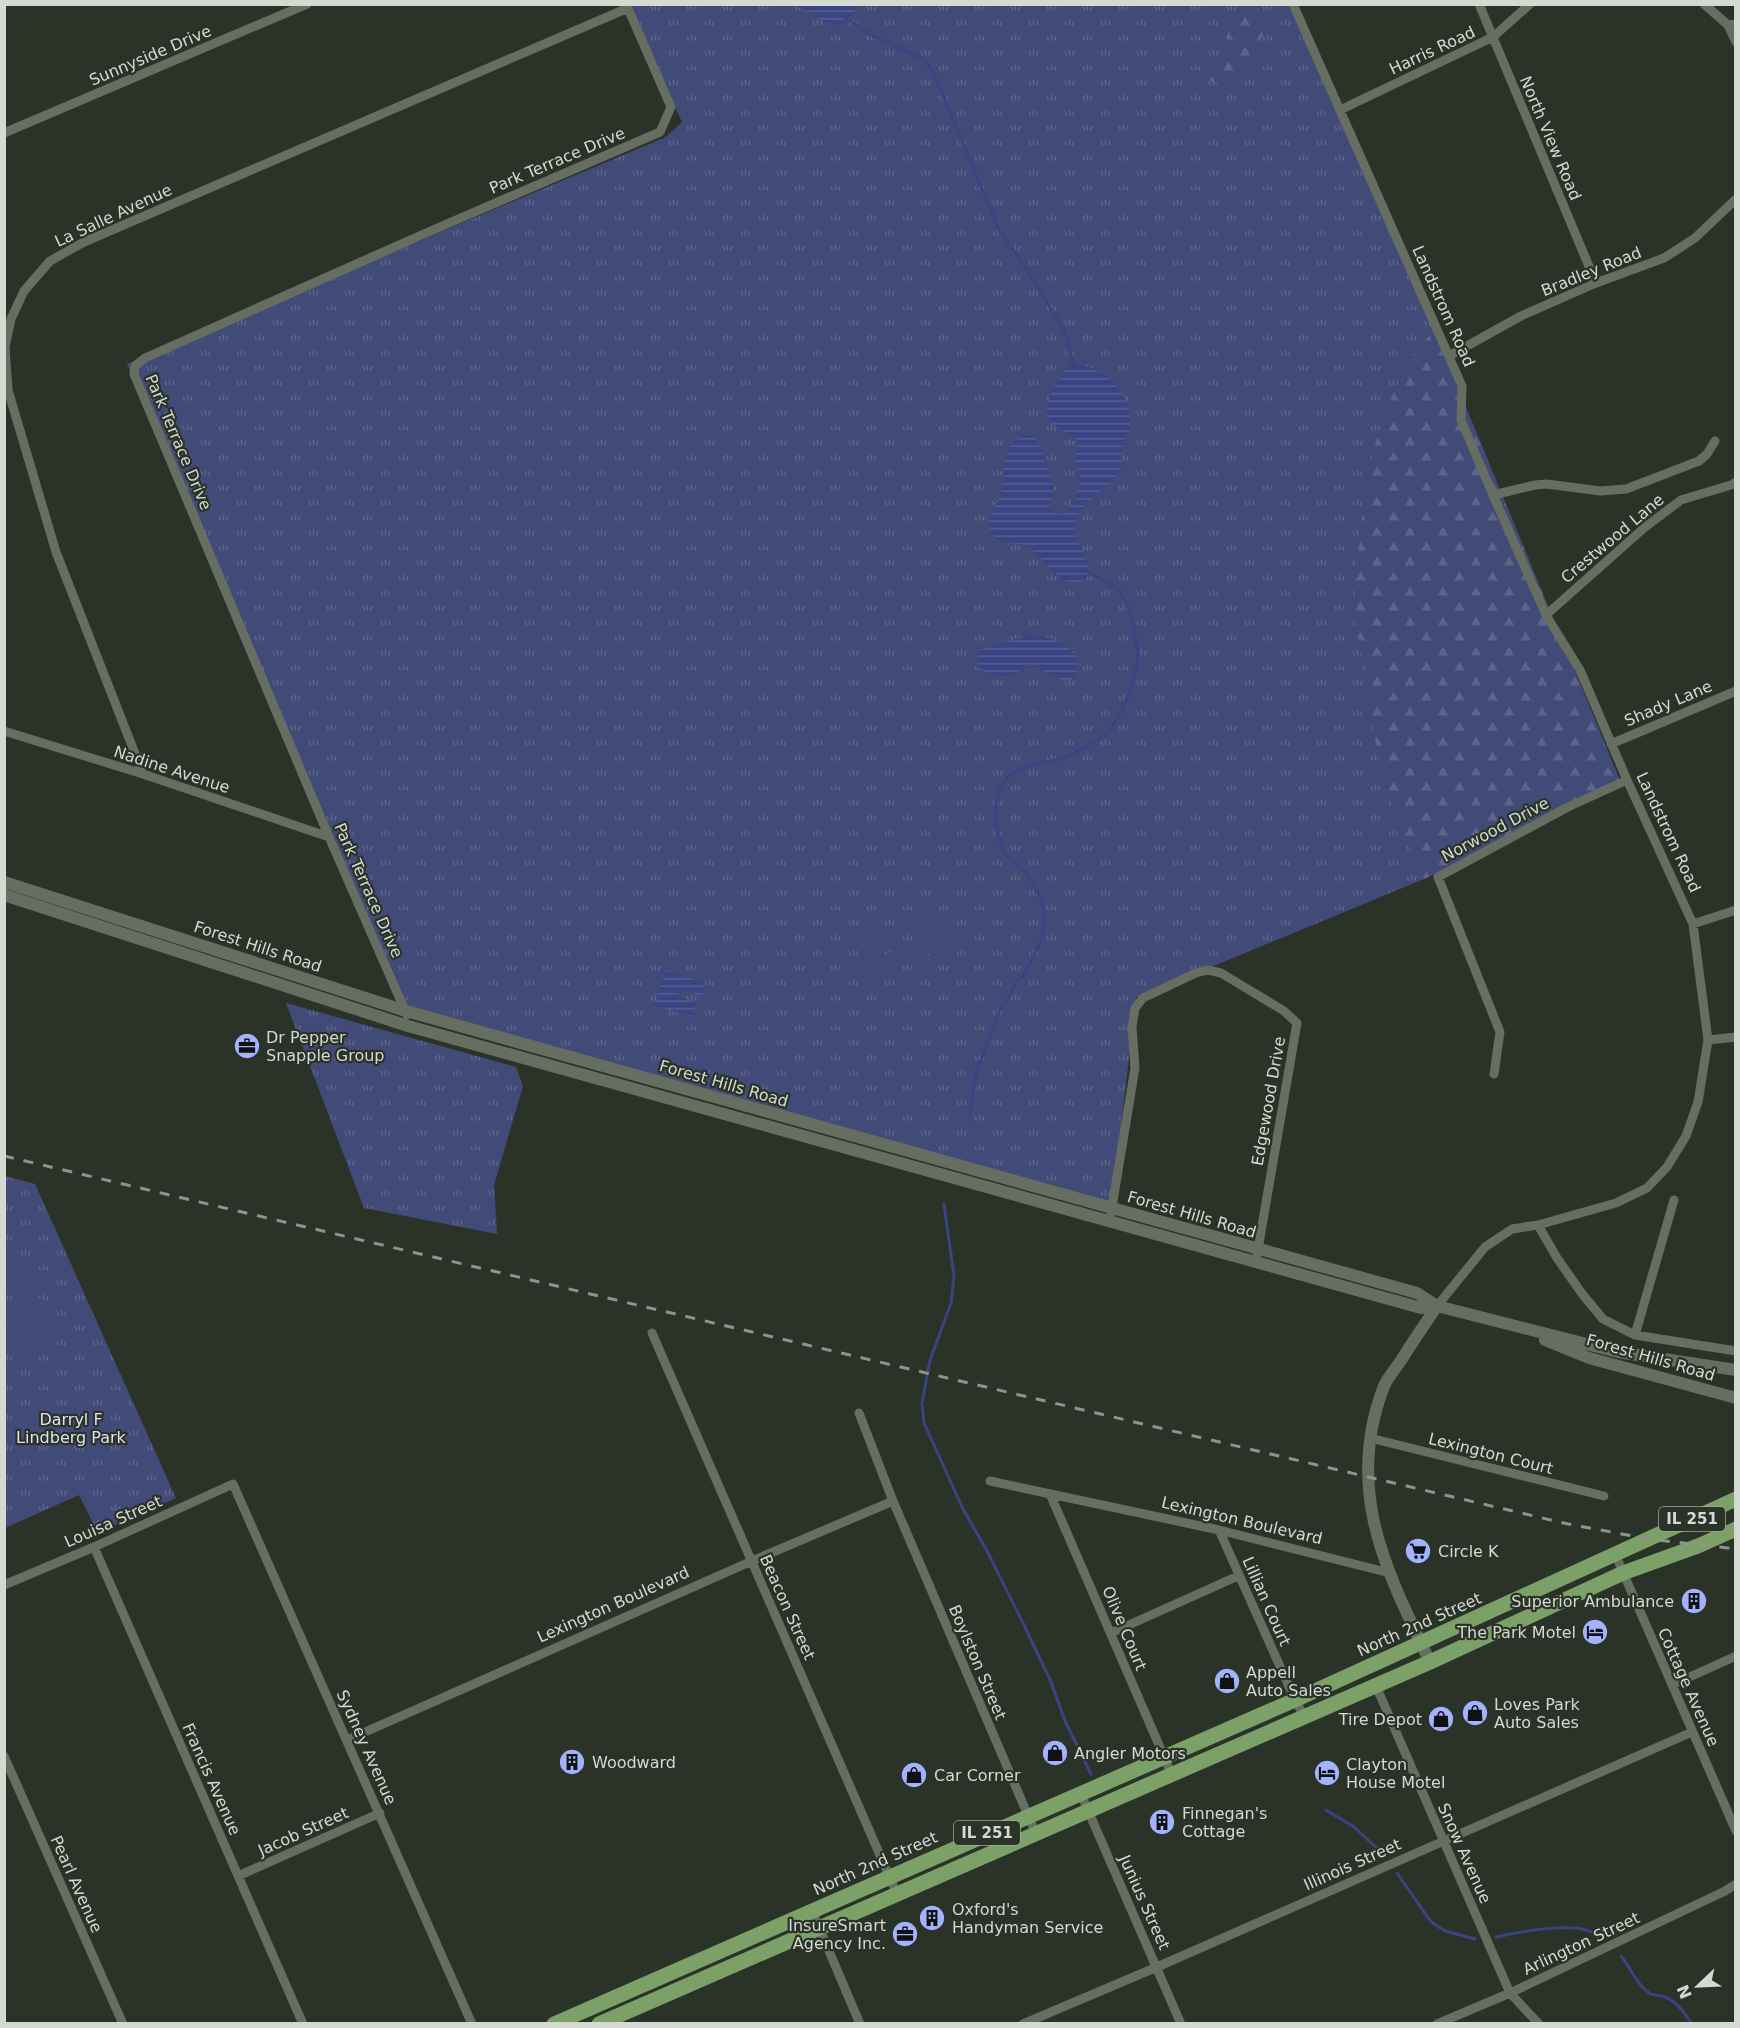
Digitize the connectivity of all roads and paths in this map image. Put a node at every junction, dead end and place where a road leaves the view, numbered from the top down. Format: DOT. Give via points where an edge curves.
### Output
graph roads {
  1 [pos="307,4"];
  2 [pos="1293,4"];
  3 [pos="1479,4"];
  4 [pos="1530,4"];
  5 [pos="1704,4"];
  6 [pos="627,6"];
  7 [pos="1732,24"];
  8 [pos="1493,37"];
  9 [pos="1736,42"];
  10 [pos="1340,110"];
  11 [pos="4,133"];
  12 [pos="1736,199"];
  13 [pos="1596,284"];
  14 [pos="1449,356"];
  15 [pos="1715,441"];
  16 [pos="1736,482"];
  17 [pos="1493,495"];
  18 [pos="1546,615"];
  19 [pos="1736,691"];
  20 [pos="4,731"];
  21 [pos="1611,744"];
  22 [pos="143,774"];
  23 [pos="1627,780"];
  24 [pos="328,837"];
  25 [pos="4,882"];
  26 [pos="4,895"];
  27 [pos="24,895"];
  28 [pos="1736,910"];
  29 [pos="1693,924"];
  30 [pos="231,955"];
  31 [pos="230,969"];
  32 [pos="406,1011"];
  33 [pos="408,1026"];
  34 [pos="1736,1037"];
  35 [pos="1708,1040"];
  36 [pos="606,1066"];
  37 [pos="1494,1074"];
  38 [pos="604,1080"];
  39 [pos="676,1086"];
  40 [pos="673,1100"];
  41 [pos="1674,1200"];
  42 [pos="1111,1209"];
  43 [pos="1110,1222"];
  44 [pos="1538,1225"];
  45 [pos="1258,1250"];
  46 [pos="1255,1263"];
  47 [pos="1437,1306"];
  48 [pos="1490,1318"];
  49 [pos="652,1333"];
  50 [pos="1635,1335"];
  51 [pos="1736,1351"];
  52 [pos="1736,1370"];
  53 [pos="1736,1398"];
  54 [pos="859,1413"];
  55 [pos="1370,1438"];
  56 [pos="990,1481"];
  57 [pos="233,1484"];
  58 [pos="1050,1494"];
  59 [pos="1604,1496"];
  60 [pos="1736,1499"];
  61 [pos="893,1501"];
  62 [pos="1736,1529"];
  63 [pos="1219,1530"];
  64 [pos="94,1547"];
  65 [pos="1615,1554"];
  66 [pos="752,1561"];
  67 [pos="1390,1573"];
  68 [pos="1623,1573"];
  69 [pos="1238,1576"];
  70 [pos="4,1585"];
  71 [pos="1111,1633"];
  72 [pos="1421,1644"];
  73 [pos="1736,1656"];
  74 [pos="1430,1662"];
  75 [pos="1672,1685"];
  76 [pos="1376,1686"];
  77 [pos="1295,1700"];
  78 [pos="1304,1716"];
  79 [pos="1692,1732"];
  80 [pos="347,1740"];
  81 [pos="4,1756"];
  82 [pos="1164,1756"];
  83 [pos="1172,1775"];
  84 [pos="1080,1792"];
  85 [pos="1088,1812"];
  86 [pos="380,1814"];
  87 [pos="1028,1815"];
  88 [pos="1735,1831"];
  89 [pos="1036,1834"];
  90 [pos="1442,1840"];
  91 [pos="238,1876"];
  92 [pos="889,1877"];
  93 [pos="1736,1884"];
  94 [pos="897,1894"];
  95 [pos="812,1911"];
  96 [pos="819,1928"];
  97 [pos="1157,1967"];
  98 [pos="1510,1993"];
  99 [pos="123,2024"];
  100 [pos="303,2024"];
  101 [pos="472,2024"];
  102 [pos="554,2024"];
  103 [pos="599,2024"];
  104 [pos="860,2024"];
  105 [pos="1023,2024"];
  106 [pos="1181,2024"];
  107 [pos="1437,2024"];
  108 [pos="1539,2024"];
  1 -- 11 [label="street, Sunnyside Drive"];
  2 -- 10 [label="street, Landstrom Road"];
  3 -- 8 [label="street, North View Road"];
  4 -- 8 [label="street, Harris Road"];
  5 -- 7 [label="street"];
  6 -- 22 [label="street, La Salle Avenue" via="84,243 50,261 24,291 4,347 8,390 56,552"];
  6 -- 24 [label="street, Park Terrace Drive" via="671,107 660,132 394,247 145,358 135,366 134,374"];
  7 -- 9 [label="street"];
  8 -- 10 [label="street, Harris Road"];
  8 -- 13 [label="street, North View Road"];
  10 -- 14 [label="street, Landstrom Road"];
  12 -- 13 [label="street, Bradley Road" via="1695,238 1664,258"];
  13 -- 14 [label="street, Bradley Road" via="1521,316"];
  14 -- 17 [label="street, Landstrom Road" via="1462,386 1461,420"];
  15 -- 17 [label="street" via="1699,460 1626,489 1600,491 1547,484"];
  16 -- 18 [label="street, Crestwood Lane" via="1681,500"];
  17 -- 18 [label="street, Landstrom Road"];
  18 -- 21 [label="street, Landstrom Road" via="1580,670"];
  19 -- 21 [label="street, Shady Lane"];
  20 -- 22 [label="street, Nadine Avenue"];
  21 -- 23 [label="street, Landstrom Road"];
  22 -- 24 [label="street, Nadine Avenue"];
  23 -- 29 [label="street, Landstrom Road"];
  23 -- 37 [label="street, Norwood Drive" via="1438,877 1500,1032"];
  24 -- 32 [label="street, Park Terrace Drive"];
  25 -- 27 [label="street, Forest Hills Road"];
  26 -- 27 [label="street, Forest Hills Road"];
  27 -- 30 [label="street, Forest Hills Road"];
  27 -- 31 [label="street, Forest Hills Road"];
  28 -- 29 [label="street"];
  29 -- 35 [label="street, Landstrom Road"];
  30 -- 31 [label="street"];
  30 -- 32 [label="street, Forest Hills Road"];
  31 -- 33 [label="street, Forest Hills Road"];
  32 -- 33 [label="street, Park Terrace Drive"];
  32 -- 36 [label="street, Forest Hills Road"];
  33 -- 38 [label="street, Forest Hills Road"];
  34 -- 35 [label="street"];
  35 -- 44 [label="street, Landstrom Road" via="1698,1102 1686,1136 1667,1167 1647,1188 1616,1203"];
  36 -- 38 [label="street"];
  36 -- 39 [label="street, Forest Hills Road"];
  38 -- 40 [label="street, Forest Hills Road"];
  39 -- 40 [label="street"];
  39 -- 42 [label="street, Forest Hills Road"];
  40 -- 43 [label="street, Forest Hills Road"];
  41 -- 50 [label="street"];
  42 -- 43 [label="street, Edgewood Drive"];
  42 -- 45 [label="street, Forest Hills Road"];
  42 -- 45 [label="street, Edgewood Drive" via="1135,1068 1135,1008 1143,998 1196,973 1221,973 1297,1023"];
  43 -- 46 [label="street, Forest Hills Road"];
  44 -- 47 [label="street, Landstrom Road" via="1512,1229 1485,1247"];
  44 -- 50 [label="street" via="1557,1258 1603,1319"];
  45 -- 46 [label="street, Edgewood Drive"];
  45 -- 47 [label="street, Forest Hills Road" via="1417,1293"];
  46 -- 47 [label="street, Forest Hills Road" via="1421,1308"];
  47 -- 48 [label="street, Forest Hills Road"];
  47 -- 55 [label="street, Landstrom Road" via="1385,1385"];
  48 -- 52 [label="street, Forest Hills Road" via="1618,1353"];
  48 -- 53 [label="street, Forest Hills Road" via="1589,1358"];
  49 -- 66 [label="street, Beacon Street"];
  50 -- 51 [label="street"];
  54 -- 61 [label="street, Boylston Street"];
  55 -- 59 [label="street, Lexington Court"];
  55 -- 67 [label="street, Landstrom Road" via="1367,1492"];
  56 -- 58 [label="street, Lexington Boulevard"];
  57 -- 64 [label="street, Louisa Street"];
  57 -- 80 [label="street, Sydney Avenue"];
  58 -- 63 [label="street, Lexington Boulevard"];
  58 -- 71 [label="street, Olive Court"];
  60 -- 65 [label="main road, North 2nd Street / IL 251"];
  61 -- 66 [label="street, Lexington Boulevard"];
  61 -- 87 [label="street, Boylston Street"];
  62 -- 68 [label="main road, IL 251"];
  63 -- 67 [label="street, Lexington Boulevard"];
  63 -- 69 [label="street, Lillian Court"];
  64 -- 70 [label="street, Louisa Street"];
  64 -- 91 [label="street, Francis Avenue"];
  65 -- 68 [label="street, Cottage Avenue"];
  65 -- 72 [label="main road, North 2nd Street / IL 251"];
  66 -- 80 [label="street, Lexington Boulevard"];
  66 -- 92 [label="street, Beacon Street"];
  67 -- 72 [label="street"];
  68 -- 74 [label="main road, IL 251"];
  68 -- 75 [label="street, Cottage Avenue"];
  69 -- 71 [label="street"];
  69 -- 77 [label="street, Lillian Court"];
  71 -- 82 [label="street, Olive Court"];
  72 -- 74 [label="street"];
  72 -- 77 [label="main road, North 2nd Street / IL 251"];
  73 -- 75 [label="street"];
  74 -- 76 [label="main road, IL 251"];
  75 -- 79 [label="street, Cottage Avenue"];
  76 -- 78 [label="main road, IL 251"];
  76 -- 90 [label="street, Snow Avenue"];
  77 -- 78 [label="street, Lillian Court"];
  77 -- 82 [label="main road, North 2nd Street / IL 251"];
  78 -- 83 [label="main road, IL 251"];
  79 -- 88 [label="street, Cottage Avenue"];
  79 -- 90 [label="street, Illinois Street"];
  80 -- 86 [label="street, Sydney Avenue"];
  81 -- 99 [label="street, Pearl Avenue"];
  82 -- 83 [label="street, Olive Court"];
  82 -- 84 [label="main road, North 2nd Street / IL 251"];
  83 -- 85 [label="main road, IL 251"];
  84 -- 85 [label="street, Junius Street"];
  84 -- 87 [label="main road, North 2nd Street / IL 251"];
  85 -- 89 [label="main road, IL 251"];
  85 -- 97 [label="street, Junius Street"];
  86 -- 91 [label="street, Jacob Street"];
  86 -- 101 [label="street, Sydney Avenue"];
  87 -- 89 [label="street, Boylston Street"];
  87 -- 92 [label="main road, North 2nd Street / IL 251"];
  89 -- 94 [label="main road, IL 251"];
  90 -- 97 [label="street, Illinois Street"];
  90 -- 98 [label="street, Snow Avenue"];
  91 -- 100 [label="street, Francis Avenue"];
  92 -- 94 [label="street, Beacon Street"];
  92 -- 95 [label="main road, North 2nd Street / IL 251"];
  93 -- 98 [label="street, Arlington Street"];
  94 -- 96 [label="main road, IL 251"];
  95 -- 96 [label="street"];
  95 -- 102 [label="main road, North 2nd Street / IL 251"];
  96 -- 103 [label="main road, IL 251"];
  96 -- 104 [label="street"];
  97 -- 105 [label="street, Illinois Street"];
  97 -- 106 [label="street, Junius Street"];
  98 -- 107 [label="street, Arlington Street"];
  98 -- 108 [label="street, Snow Avenue"];
}
